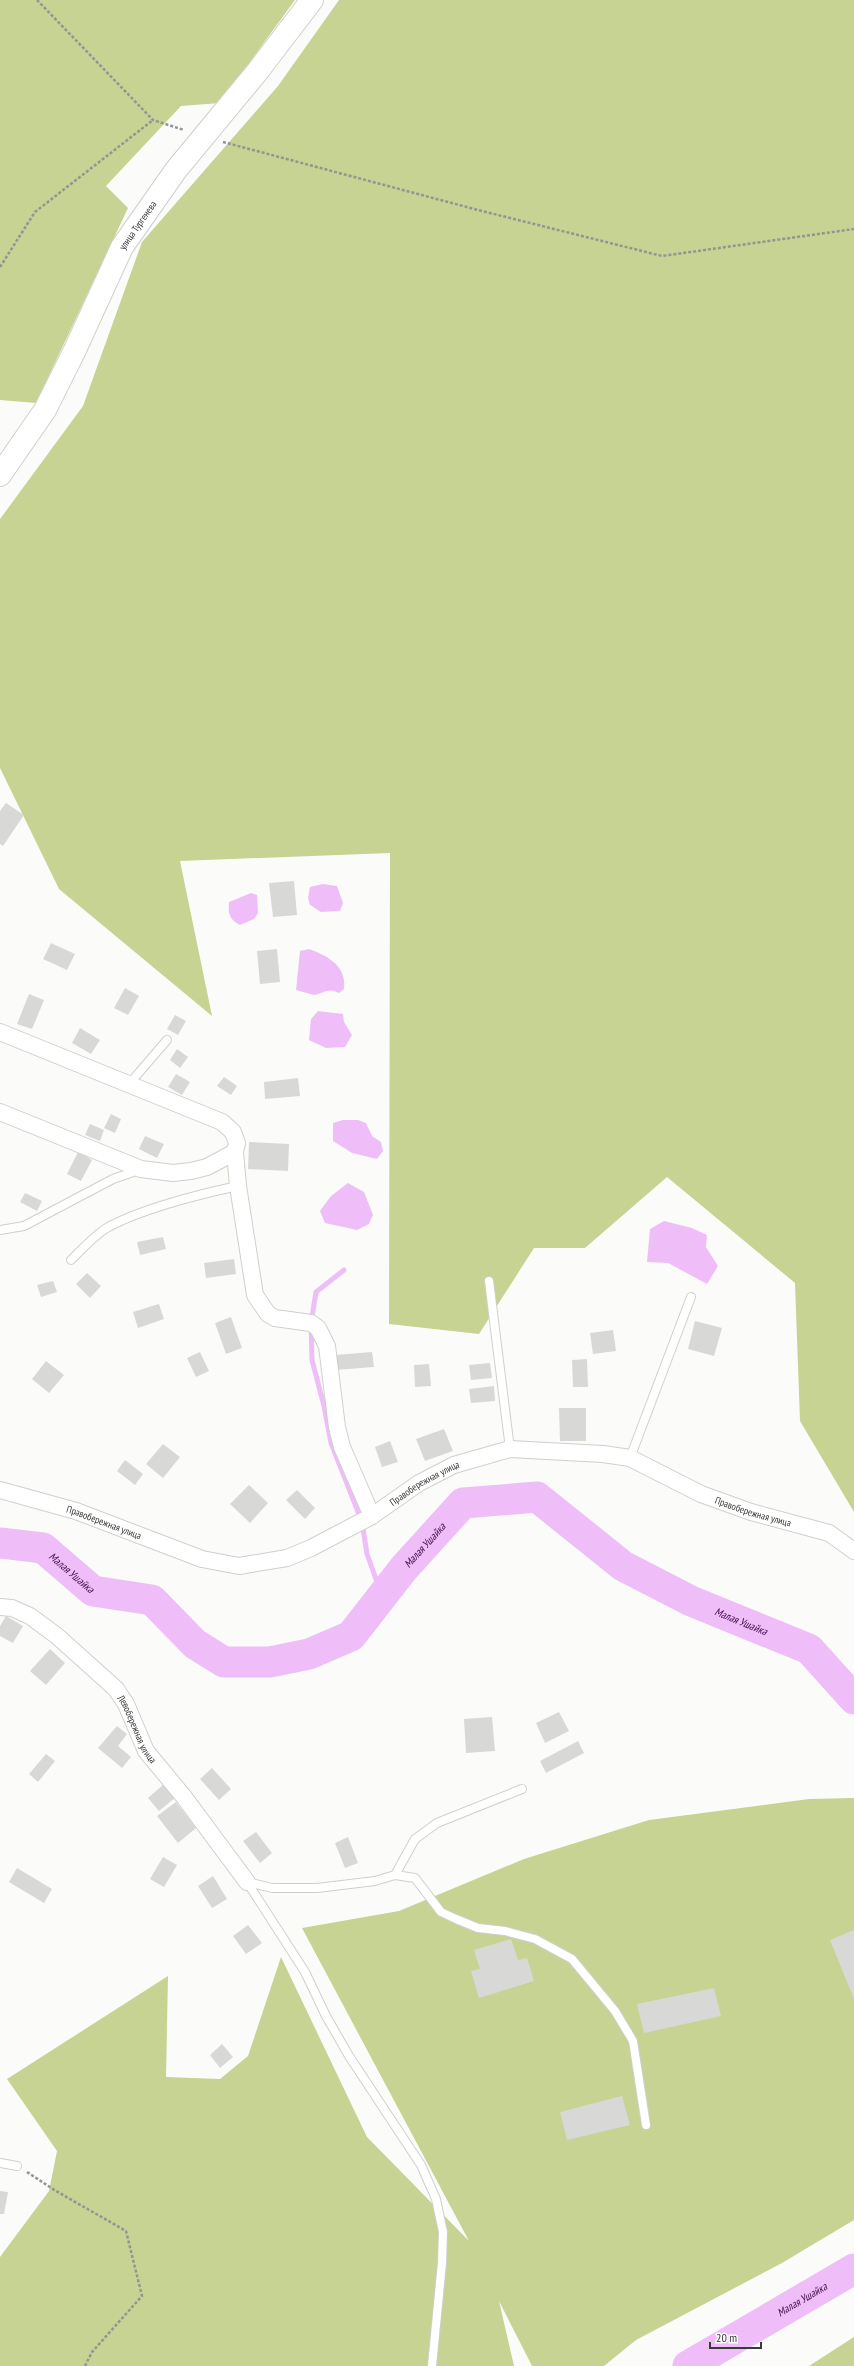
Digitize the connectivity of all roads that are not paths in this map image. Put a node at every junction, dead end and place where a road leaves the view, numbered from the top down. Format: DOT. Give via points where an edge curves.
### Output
graph roads {
  1 [pos="312,0"];
  2 [pos="0,475"];
  3 [pos="0,1032"];
  4 [pos="167,1040"];
  5 [pos="130,1083"];
  6 [pos="0,1112"];
  7 [pos="236,1152"];
  8 [pos="142,1169"];
  9 [pos="238,1186"];
  10 [pos="0,1230"];
  11 [pos="71,1260"];
  12 [pos="489,1281"];
  13 [pos="691,1297"];
  14 [pos="510,1449"];
  15 [pos="630,1458"];
  16 [pos="0,1490"];
  17 [pos="372,1516"];
  18 [pos="854,1551"];
  19 [pos="0,1607"];
  20 [pos="522,1789"];
  21 [pos="395,1875"];
  22 [pos="247,1882"];
  23 [pos="646,2125"];
  24 [pos="0,2162"];
  25 [pos="17,2166"];
  26 [pos="432,2366"];
  1 -- 2 [label="street, улица Тургенева" via="257,72 176,170 122,248 44,410"];
  3 -- 5 [label="street"];
  4 -- 5 [label="lane"];
  5 -- 7 [label="street" via="222,1122 232,1132 237,1143"];
  6 -- 8 [label="street"];
  7 -- 8 [label="street" via="207,1167 191,1171 173,1173"];
  7 -- 9 [label="street"];
  8 -- 10 [label="lane" via="113,1179 29,1224"];
  9 -- 11 [label="lane" via="150,1210 106,1229"];
  9 -- 17 [label="street" via="255,1295 268,1314 275,1318 310,1324 318,1328 323,1335 327,1346 337,1427 342,1447"];
  12 -- 14 [label="lane"];
  13 -- 15 [label="lane"];
  14 -- 15 [label="street, Правобережная улица"];
  14 -- 17 [label="street, Правобережная улица" via="454,1465 419,1482"];
  15 -- 18 [label="street, Правобережная улица" via="701,1494 751,1512 829,1533"];
  16 -- 17 [label="street, Правобережная улица" via="76,1511 202,1559 239,1566 287,1558"];
  19 -- 22 [label="street, Левобережная улица" via="12,1608 30,1616 68,1644 116,1689 126,1704 146,1751 184,1797"];
  20 -- 21 [label="lane" via="437,1824 415,1839"];
  21 -- 22 [label="lane" via="375,1881 317,1888 272,1888"];
  21 -- 23 [label="lane" via="415,1878 441,1912 478,1928 505,1931 535,1939 572,1958 615,2011 633,2041"];
  22 -- 26 [label="lane" via="305,1972 349,2056 421,2165 436,2199 443,2232"];
  24 -- 25 [label="lane"];
}
